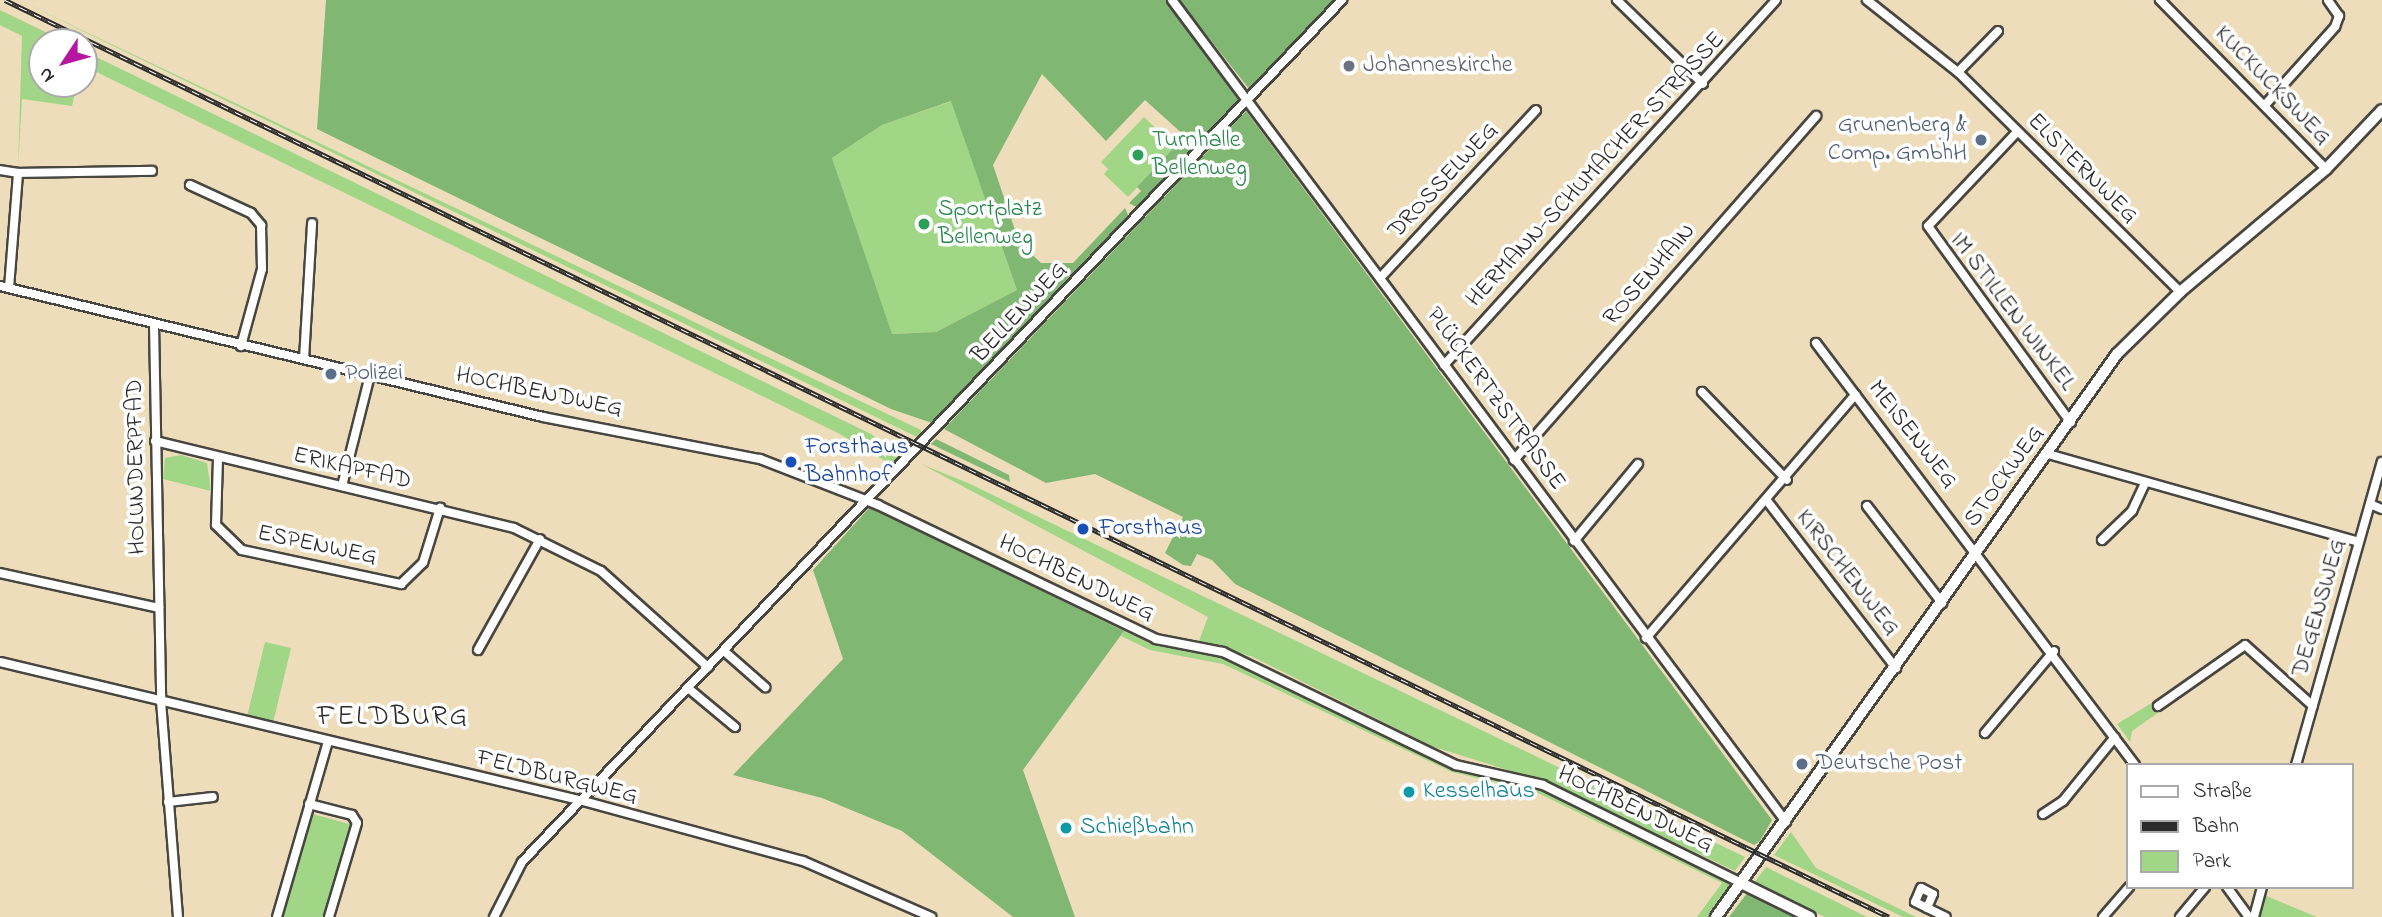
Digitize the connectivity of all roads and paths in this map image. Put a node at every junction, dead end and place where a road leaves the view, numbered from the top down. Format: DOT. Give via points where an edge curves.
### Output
graph roads {
  1 [pos="1172,0"];
  2 [pos="1342,0"];
  3 [pos="1617,0"];
  4 [pos="1776,0"];
  5 [pos="1867,0"];
  6 [pos="2160,0"];
  7 [pos="2328,0"];
  8 [pos="1998,31"];
  9 [pos="1958,72"];
  10 [pos="1703,84"];
  11 [pos="1248,100"];
  12 [pos="2265,105"];
  13 [pos="1536,110"];
  14 [pos="2382,110"];
  15 [pos="1816,116"];
  16 [pos="2017,132"];
  17 [pos="2326,169"];
  18 [pos="0,170"];
  19 [pos="152,171"];
  20 [pos="18,173"];
  21 [pos="190,185"];
  22 [pos="312,223"];
  23 [pos="1380,278"];
  24 [pos="4,287"];
  25 [pos="2180,292"];
  26 [pos="154,324"];
  27 [pos="1816,343"];
  28 [pos="240,346"];
  29 [pos="304,359"];
  30 [pos="1444,365"];
  31 [pos="370,375"];
  32 [pos="1702,391"];
  33 [pos="1856,394"];
  34 [pos="2071,423"];
  35 [pos="155,441"];
  36 [pos="2048,454"];
  37 [pos="218,458"];
  38 [pos="1514,460"];
  39 [pos="2382,462"];
  40 [pos="1638,464"];
  41 [pos="1787,480"];
  42 [pos="2145,483"];
  43 [pos="342,486"];
  44 [pos="868,500"];
  45 [pos="1768,502"];
  46 [pos="2370,504"];
  47 [pos="1867,506"];
  48 [pos="440,508"];
  49 [pos="2382,509"];
  50 [pos="540,539"];
  51 [pos="2102,540"];
  52 [pos="1574,541"];
  53 [pos="2358,542"];
  54 [pos="1978,550"];
  55 [pos="0,573"];
  56 [pos="1942,603"];
  57 [pos="159,613"];
  58 [pos="1646,638"];
  59 [pos="478,650"];
  60 [pos="724,651"];
  61 [pos="2054,651"];
  62 [pos="0,662"];
  63 [pos="708,667"];
  64 [pos="1896,668"];
  65 [pos="765,687"];
  66 [pos="688,688"];
  67 [pos="161,701"];
  68 [pos="2158,706"];
  69 [pos="2313,706"];
  70 [pos="735,727"];
  71 [pos="1985,733"];
  72 [pos="2115,737"];
  73 [pos="328,742"];
  74 [pos="2134,763"];
  75 [pos="2297,763"];
  76 [pos="213,797"];
  77 [pos="583,801"];
  78 [pos="168,802"];
  79 [pos="309,804"];
  80 [pos="2043,814"];
  81 [pos="1786,822"];
  82 [pos="1741,883"];
  83 [pos="2127,889"];
  84 [pos="2203,889"];
  85 [pos="2229,889"];
  86 [pos="2261,889"];
  87 [pos="1927,908"];
  88 [pos="178,917"];
  89 [pos="277,917"];
  90 [pos="329,917"];
  91 [pos="494,917"];
  92 [pos="931,917"];
  93 [pos="1716,917"];
  94 [pos="1810,917"];
  95 [pos="1945,917"];
  96 [pos="2103,917"];
  97 [pos="2180,917"];
  98 [pos="2251,917"];
  1 -- 11 [label="street, PLÜCKERTZSTRASSE"];
  2 -- 11 [label="street, BELLENWEG"];
  3 -- 10 [label="street"];
  4 -- 10 [label="street, HERMANN-SCHUMACHER-STRASSE"];
  5 -- 9 [label="street, ELSTERNWEG"];
  6 -- 12 [label="street, KUCKUCKSWEG"];
  7 -- 12 [label="street" via="2339,16 2335,27"];
  8 -- 9 [label="street"];
  9 -- 16 [label="street, ELSTERNWEG"];
  10 -- 30 [label="street, HERMANN-SCHUMACHER-STRASSE"];
  11 -- 23 [label="street, PLÜCKERTZSTRASSE"];
  11 -- 44 [label="street, BELLENWEG"];
  12 -- 17 [label="street, KUCKUCKSWEG"];
  13 -- 23 [label="street, DROSSELWEG"];
  14 -- 17 [label="street, STOCKWEG"];
  15 -- 38 [label="street, ROSENHAIN"];
  16 -- 25 [label="street, ELSTERNWEG"];
  16 -- 34 [label="street, IM STILLEN WINKEL" via="1927,226"];
  17 -- 25 [label="street, STOCKWEG"];
  18 -- 20 [label="street"];
  19 -- 20 [label="street"];
  20 -- 24 [label="street"];
  21 -- 28 [label="street" via="251,213 261,225 262,269"];
  22 -- 29 [label="street"];
  23 -- 30 [label="street, PLÜCKERTZSTRASSE"];
  24 -- 26 [label="street, HOCHBENDWEG"];
  25 -- 34 [label="street, STOCKWEG" via="2117,354"];
  26 -- 28 [label="street, HOCHBENDWEG"];
  26 -- 35 [label="street, HOLUNDERPFAD"];
  27 -- 33 [label="street, MEISENWEG"];
  28 -- 29 [label="street, HOCHBENDWEG"];
  29 -- 31 [label="street, HOCHBENDWEG"];
  30 -- 38 [label="street, PLÜCKERTZSTRASSE"];
  31 -- 43 [label="street"];
  31 -- 44 [label="street, HOCHBENDWEG" via="544,417 712,445"];
  32 -- 41 [label="street"];
  33 -- 41 [label="street"];
  33 -- 54 [label="street, MEISENWEG"];
  34 -- 36 [label="street, STOCKWEG"];
  35 -- 37 [label="street, ERIKAPFAD"];
  35 -- 57 [label="street, HOLUNDERPFAD"];
  36 -- 42 [label="street"];
  36 -- 54 [label="street, STOCKWEG"];
  37 -- 43 [label="street, ERIKAPFAD"];
  37 -- 48 [label="street, ESPENWEG" via="216,525 242,550 401,584 423,563"];
  38 -- 52 [label="street, PLÜCKERTZSTRASSE"];
  39 -- 46 [label="street, DEGENSWEG"];
  40 -- 52 [label="street"];
  41 -- 45 [label="street"];
  42 -- 51 [label="street" via="2132,511"];
  42 -- 53 [label="street"];
  43 -- 48 [label="street, ERIKAPFAD"];
  44 -- 60 [label="street, BELLENWEG"];
  44 -- 82 [label="street, HOCHBENDWEG" via="1156,639 1223,652 1456,765 1543,785"];
  45 -- 58 [label="street"];
  45 -- 64 [label="street, KIRSCHENWEG"];
  46 -- 49 [label="street"];
  46 -- 53 [label="street, DEGENSWEG"];
  47 -- 56 [label="street"];
  48 -- 50 [label="street, ERIKAPFAD"];
  50 -- 59 [label="street"];
  50 -- 63 [label="street, ERIKAPFAD" via="601,571"];
  52 -- 58 [label="street, PLÜCKERTZSTRASSE"];
  53 -- 69 [label="street, DEGENSWEG"];
  54 -- 56 [label="street, STOCKWEG"];
  54 -- 61 [label="street, MEISENWEG"];
  55 -- 57 [label="street"];
  56 -- 64 [label="street, STOCKWEG"];
  57 -- 67 [label="street, HOLUNDERPFAD"];
  58 -- 81 [label="street, PLÜCKERTZSTRASSE"];
  60 -- 63 [label="street, BELLENWEG"];
  60 -- 65 [label="street"];
  61 -- 71 [label="street"];
  61 -- 72 [label="street, MEISENWEG"];
  62 -- 67 [label="street, FELDBURGWEG"];
  63 -- 66 [label="street, BELLENWEG"];
  64 -- 81 [label="street, STOCKWEG"];
  66 -- 70 [label="street"];
  66 -- 77 [label="street, BELLENWEG"];
  67 -- 73 [label="street, FELDBURGWEG"];
  67 -- 78 [label="street, HOLUNDERPFAD"];
  68 -- 69 [label="street" via="2245,645"];
  69 -- 75 [label="street, DEGENSWEG"];
  72 -- 74 [label="street, MEISENWEG"];
  72 -- 80 [label="street" via="2063,801"];
  73 -- 77 [label="street, FELDBURGWEG"];
  73 -- 79 [label="street"];
  76 -- 78 [label="street"];
  77 -- 91 [label="street, BELLENWEG" via="523,862"];
  77 -- 92 [label="street, FELDBURGWEG" via="803,861"];
  78 -- 88 [label="street, HOLUNDERPFAD"];
  79 -- 89 [label="street"];
  79 -- 90 [label="street" via="352,815 357,823"];
  81 -- 82 [label="street, STOCKWEG"];
  82 -- 93 [label="street, STOCKWEG"];
  82 -- 94 [label="street"];
  83 -- 96 [label="street"];
  84 -- 97 [label="street"];
  85 -- 98 [label="street"];
  86 -- 98 [label="street"];
  87 -- 95 [label="street"];
}
